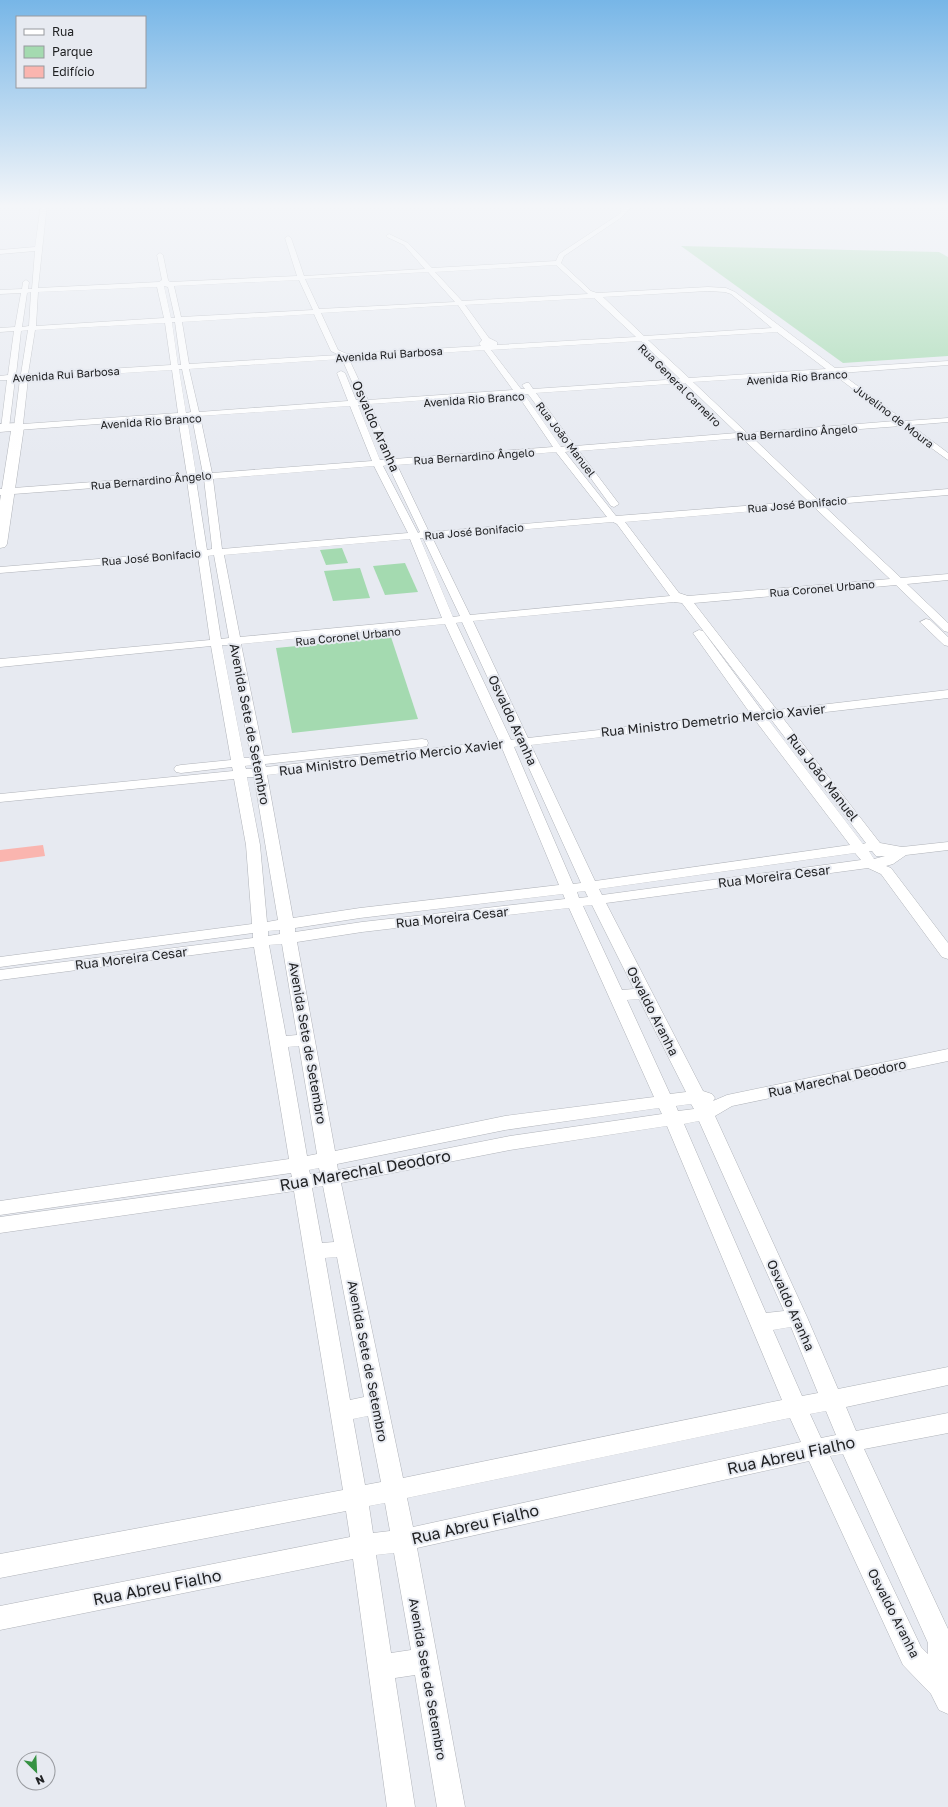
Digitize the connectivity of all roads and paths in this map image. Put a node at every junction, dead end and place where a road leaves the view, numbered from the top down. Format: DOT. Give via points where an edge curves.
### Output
graph roads {
  1 [pos="26,288"];
  2 [pos="34,288"];
  3 [pos="106,288"];
  4 [pos="166,288"];
  5 [pos="306,288"];
  6 [pos="446,288"];
  7 [pos="585,288"];
  8 [pos="25,292"];
  9 [pos="34,292"];
  10 [pos="0,294"];
  11 [pos="591,294"];
  12 [pos="460,303"];
  13 [pos="318,313"];
  14 [pos="172,318"];
  15 [pos="777,328"];
  16 [pos="32,330"];
  17 [pos="18,331"];
  18 [pos="0,332"];
  19 [pos="637,337"];
  20 [pos="489,344"];
  21 [pos="338,355"];
  22 [pos="665,359"];
  23 [pos="654,360"];
  24 [pos="507,362"];
  25 [pos="179,364"];
  26 [pos="948,365"];
  27 [pos="837,373"];
  28 [pos="505,374"];
  29 [pos="24,375"];
  30 [pos="13,376"];
  31 [pos="0,377"];
  32 [pos="683,383"];
  33 [pos="23,388"];
  34 [pos="11,389"];
  35 [pos="532,393"];
  36 [pos="701,393"];
  37 [pos="521,394"];
  38 [pos="688,394"];
  39 [pos="361,405"];
  40 [pos="714,405"];
  41 [pos="700,406"];
  42 [pos="547,412"];
  43 [pos="20,413"];
  44 [pos="534,413"];
  45 [pos="7,414"];
  46 [pos="189,417"];
  47 [pos="728,419"];
  48 [pos="715,420"];
  49 [pos="948,420"];
  50 [pos="904,423"];
  51 [pos="7,433"];
  52 [pos="746,436"];
  53 [pos="732,437"];
  54 [pos="574,448"];
  55 [pos="746,449"];
  56 [pos="759,449"];
  57 [pos="559,450"];
  58 [pos="948,456"];
  59 [pos="384,463"];
  60 [pos="777,466"];
  61 [pos="764,467"];
  62 [pos="5,474"];
  63 [pos="199,476"];
  64 [pos="597,480"];
  65 [pos="583,481"];
  66 [pos="780,482"];
  67 [pos="792,482"];
  68 [pos="948,488"];
  69 [pos="4,492"];
  70 [pos="948,492"];
  71 [pos="807,501"];
  72 [pos="618,517"];
  73 [pos="818,517"];
  74 [pos="829,517"];
  75 [pos="2,520"];
  76 [pos="419,533"];
  77 [pos="850,536"];
  78 [pos="838,537"];
  79 [pos="0,539"];
  80 [pos="210,550"];
  81 [pos="151,555"];
  82 [pos="0,565"];
  83 [pos="873,566"];
  84 [pos="0,570"];
  85 [pos="948,577"];
  86 [pos="885,582"];
  87 [pos="896,587"];
  88 [pos="683,600"];
  89 [pos="917,600"];
  90 [pos="904,601"];
  91 [pos="919,615"];
  92 [pos="467,621"];
  93 [pos="451,622"];
  94 [pos="929,625"];
  95 [pos="945,626"];
  96 [pos="948,643"];
  97 [pos="235,644"];
  98 [pos="216,646"];
  99 [pos="728,654"];
  100 [pos="715,656"];
  101 [pos="46,662"];
  102 [pos="0,663"];
  103 [pos="0,670"];
  104 [pos="948,688"];
  105 [pos="948,694"];
  106 [pos="879,698"];
  107 [pos="772,710"];
  108 [pos="756,712"];
  109 [pos="521,737"];
  110 [pos="504,738"];
  111 [pos="259,766"];
  112 [pos="238,768"];
  113 [pos="824,779"];
  114 [pos="808,781"];
  115 [pos="103,783"];
  116 [pos="0,789"];
  117 [pos="0,798"];
  118 [pos="272,843"];
  119 [pos="253,845"];
  120 [pos="876,846"];
  121 [pos="948,846"];
  122 [pos="860,848"];
  123 [pos="902,851"];
  124 [pos="871,864"];
  125 [pos="887,866"];
  126 [pos="720,867"];
  127 [pos="727,882"];
  128 [pos="569,889"];
  129 [pos="594,893"];
  130 [pos="574,903"];
  131 [pos="361,920"];
  132 [pos="289,931"];
  133 [pos="260,935"];
  134 [pos="948,954"];
  135 [pos="0,962"];
  136 [pos="39,964"];
  137 [pos="0,975"];
  138 [pos="644,993"];
  139 [pos="617,996"];
  140 [pos="307,1039"];
  141 [pos="278,1043"];
  142 [pos="948,1054"];
  143 [pos="697,1097"];
  144 [pos="727,1101"];
  145 [pos="666,1102"];
  146 [pos="705,1114"];
  147 [pos="673,1119"];
  148 [pos="506,1123"];
  149 [pos="510,1143"];
  150 [pos="327,1159"];
  151 [pos="301,1174"];
  152 [pos="332,1178"];
  153 [pos="9,1216"];
  154 [pos="346,1248"];
  155 [pos="314,1252"];
  156 [pos="797,1317"];
  157 [pos="760,1324"];
  158 [pos="948,1376"];
  159 [pos="376,1405"];
  160 [pos="834,1405"];
  161 [pos="798,1410"];
  162 [pos="341,1411"];
  163 [pos="948,1423"];
  164 [pos="849,1439"];
  165 [pos="813,1445"];
  166 [pos="393,1490"];
  167 [pos="356,1498"];
  168 [pos="404,1540"];
  169 [pos="362,1546"];
  170 [pos="0,1566"];
  171 [pos="0,1618"];
  172 [pos="425,1660"];
  173 [pos="380,1668"];
  174 [pos="944,1693"];
  175 [pos="401,1807"];
  176 [pos="451,1807"];
  1 -- 8 [label="street"];
  2 -- 9 [label="street"];
  3 -- 9 [label="street"];
  4 -- 14 [label="street, Avenida Sete de Setembro"];
  5 -- 13 [label="street, Osvaldo Aranha"];
  6 -- 12 [label="street, Rua João Manuel"];
  7 -- 11 [label="street, Rua General Carneiro"];
  8 -- 9 [label="street"];
  8 -- 10 [label="street"];
  8 -- 17 [label="street"];
  9 -- 16 [label="street"];
  11 -- 12 [label="street"];
  11 -- 15 [label="street, Juvelino de Moura" via="726,290"];
  11 -- 19 [label="street, Rua General Carneiro"];
  12 -- 13 [label="street"];
  12 -- 20 [label="street, Rua João Manuel"];
  13 -- 14 [label="street" via="218,319"];
  13 -- 21 [label="street, Osvaldo Aranha"];
  14 -- 16 [label="street"];
  14 -- 25 [label="street, Avenida Sete de Setembro"];
  15 -- 19 [label="street, Avenida Rui Barbosa"];
  15 -- 27 [label="street, Juvelino de Moura"];
  16 -- 17 [label="street"];
  16 -- 29 [label="street"];
  17 -- 18 [label="street"];
  17 -- 30 [label="street"];
  19 -- 20 [label="street, Avenida Rui Barbosa"];
  19 -- 22 [label="street, Rua General Carneiro"];
  19 -- 23 [label="street, Rua General Carneiro"];
  20 -- 21 [label="street, Avenida Rui Barbosa"];
  20 -- 24 [label="street, Rua João Manuel"];
  20 -- 28 [label="street, Rua João Manuel"];
  21 -- 25 [label="street, Avenida Rui Barbosa"];
  21 -- 39 [label="street, Osvaldo Aranha"];
  22 -- 23 [label="street"];
  22 -- 32 [label="street, Rua General Carneiro"];
  23 -- 32 [label="street, Rua General Carneiro"];
  25 -- 29 [label="street, Avenida Rui Barbosa"];
  25 -- 46 [label="street, Avenida Sete de Setembro"];
  26 -- 27 [label="street, Avenida Rio Branco"];
  27 -- 32 [label="street, Avenida Rio Branco"];
  27 -- 50 [label="street, Juvelino de Moura"];
  28 -- 35 [label="street, Rua João Manuel" via="519,376"];
  28 -- 37 [label="street, Rua João Manuel"];
  29 -- 30 [label="street, Avenida Rui Barbosa"];
  29 -- 33 [label="street"];
  30 -- 31 [label="street, Avenida Rui Barbosa"];
  30 -- 34 [label="street"];
  32 -- 35 [label="street, Avenida Rio Branco"];
  32 -- 36 [label="street, Rua General Carneiro"];
  32 -- 38 [label="street, Rua General Carneiro"];
  33 -- 34 [label="street"];
  33 -- 43 [label="street"];
  34 -- 45 [label="street"];
  35 -- 37 [label="street, Avenida Rio Branco"];
  35 -- 42 [label="street, Rua João Manuel"];
  36 -- 38 [label="street"];
  36 -- 40 [label="street, Rua General Carneiro"];
  37 -- 39 [label="street, Avenida Rio Branco"];
  37 -- 44 [label="street, Rua João Manuel"];
  38 -- 41 [label="street, Rua General Carneiro"];
  39 -- 46 [label="street, Avenida Rio Branco"];
  39 -- 59 [label="street, Osvaldo Aranha"];
  40 -- 41 [label="street"];
  40 -- 47 [label="street, Rua General Carneiro"];
  41 -- 48 [label="street, Rua General Carneiro"];
  42 -- 44 [label="street"];
  42 -- 54 [label="street, Rua João Manuel"];
  43 -- 45 [label="street"];
  43 -- 51 [label="street"];
  44 -- 57 [label="street, Rua João Manuel"];
  45 -- 51 [label="street"];
  46 -- 51 [label="street, Avenida Rio Branco"];
  46 -- 63 [label="street, Avenida Sete de Setembro"];
  47 -- 48 [label="street"];
  47 -- 52 [label="street, Rua General Carneiro"];
  48 -- 53 [label="street, Rua General Carneiro"];
  49 -- 50 [label="street, Rua Bernardino Ângelo"];
  50 -- 52 [label="street, Rua Bernardino Ângelo"];
  50 -- 58 [label="street, Juvelino de Moura"];
  51 -- 62 [label="street" via="16,445"];
  52 -- 53 [label="street, Rua Bernardino Ângelo"];
  52 -- 56 [label="street, Rua General Carneiro"];
  53 -- 54 [label="street, Rua Bernardino Ângelo"];
  53 -- 55 [label="street, Rua General Carneiro"];
  54 -- 57 [label="street, Rua Bernardino Ângelo"];
  54 -- 64 [label="street, Rua João Manuel"];
  55 -- 56 [label="street"];
  55 -- 61 [label="street, Rua General Carneiro"];
  56 -- 60 [label="street, Rua General Carneiro"];
  57 -- 59 [label="street, Rua Bernardino Ângelo"];
  57 -- 65 [label="street, Rua João Manuel"];
  59 -- 63 [label="street, Rua Bernardino Ângelo"];
  59 -- 76 [label="street, Osvaldo Aranha"];
  60 -- 61 [label="street"];
  60 -- 67 [label="street, Rua General Carneiro"];
  61 -- 66 [label="street, Rua General Carneiro"];
  62 -- 69 [label="street"];
  63 -- 69 [label="street, Rua Bernardino Ângelo"];
  63 -- 80 [label="street, Avenida Sete de Setembro"];
  64 -- 65 [label="street"];
  64 -- 72 [label="street, Rua João Manuel"];
  65 -- 72 [label="street, Rua João Manuel"];
  66 -- 67 [label="street"];
  66 -- 71 [label="street, Rua General Carneiro"];
  67 -- 71 [label="street, Rua General Carneiro"];
  68 -- 71 [label="street, Rua José Bonifacio"];
  69 -- 75 [label="street"];
  70 -- 71 [label="street, Rua José Bonifacio"];
  71 -- 72 [label="street, Rua José Bonifacio"];
  71 -- 73 [label="street, Rua General Carneiro"];
  71 -- 74 [label="street, Rua General Carneiro"];
  72 -- 76 [label="street, Rua José Bonifacio"];
  72 -- 88 [label="street, Rua João Manuel"];
  73 -- 74 [label="street"];
  73 -- 78 [label="street, Rua General Carneiro"];
  74 -- 77 [label="street, Rua General Carneiro"];
  75 -- 79 [label="street"];
  76 -- 80 [label="street, Rua José Bonifacio"];
  76 -- 92 [label="street, Osvaldo Aranha"];
  76 -- 93 [label="street, Osvaldo Aranha"];
  77 -- 78 [label="street"];
  77 -- 83 [label="street, Rua General Carneiro"];
  78 -- 83 [label="street, Rua General Carneiro" via="860,558"];
  80 -- 81 [label="street, Rua José Bonifacio"];
  80 -- 97 [label="street, Avenida Sete de Setembro"];
  80 -- 98 [label="street, Avenida Sete de Setembro"];
  81 -- 82 [label="street, Rua José Bonifacio"];
  81 -- 84 [label="street, Rua José Bonifacio"];
  83 -- 86 [label="street, Rua General Carneiro"];
  83 -- 87 [label="street, Rua General Carneiro"];
  85 -- 87 [label="street, Rua Coronel Urbano"];
  86 -- 87 [label="street, Rua Coronel Urbano"];
  86 -- 88 [label="street, Rua Coronel Urbano"];
  87 -- 89 [label="street, Rua General Carneiro"];
  88 -- 92 [label="street, Rua Coronel Urbano"];
  88 -- 99 [label="street, Rua João Manuel"];
  88 -- 100 [label="street, Rua João Manuel"];
  89 -- 90 [label="street"];
  89 -- 95 [label="street, Rua General Carneiro"];
  91 -- 94 [label="street"];
  92 -- 93 [label="street, Rua Coronel Urbano"];
  92 -- 109 [label="street, Osvaldo Aranha"];
  93 -- 97 [label="street, Rua Coronel Urbano"];
  93 -- 110 [label="street, Osvaldo Aranha"];
  94 -- 95 [label="street"];
  94 -- 96 [label="street"];
  97 -- 98 [label="street, Rua Coronel Urbano"];
  97 -- 111 [label="street, Avenida Sete de Setembro"];
  98 -- 101 [label="street, Rua Coronel Urbano"];
  98 -- 112 [label="street, Avenida Sete de Setembro"];
  99 -- 100 [label="street"];
  99 -- 107 [label="street, Rua João Manuel"];
  100 -- 108 [label="street, Rua João Manuel"];
  101 -- 102 [label="street, Rua Coronel Urbano"];
  101 -- 103 [label="street, Rua Coronel Urbano"];
  104 -- 106 [label="street, Rua Ministro Demetrio Mercio Xavier"];
  105 -- 106 [label="street, Rua Ministro Demetrio Mercio Xavier"];
  106 -- 107 [label="street, Rua Ministro Demetrio Mercio Xavier"];
  107 -- 108 [label="street, Rua Ministro Demetrio Mercio Xavier"];
  107 -- 113 [label="street, Rua João Manuel"];
  108 -- 109 [label="street, Rua Ministro Demetrio Mercio Xavier"];
  108 -- 114 [label="street, Rua João Manuel"];
  109 -- 110 [label="street, Rua Ministro Demetrio Mercio Xavier"];
  109 -- 129 [label="street, Osvaldo Aranha"];
  110 -- 111 [label="street, Rua Ministro Demetrio Mercio Xavier"];
  110 -- 128 [label="street, Osvaldo Aranha"];
  111 -- 112 [label="street, Rua Ministro Demetrio Mercio Xavier"];
  111 -- 118 [label="street, Avenida Sete de Setembro"];
  112 -- 115 [label="street, Rua Ministro Demetrio Mercio Xavier"];
  112 -- 119 [label="street, Avenida Sete de Setembro"];
  113 -- 114 [label="street"];
  113 -- 120 [label="street, Rua João Manuel"];
  114 -- 122 [label="street, Rua João Manuel"];
  115 -- 116 [label="street, Rua Ministro Demetrio Mercio Xavier"];
  115 -- 117 [label="street, Rua Ministro Demetrio Mercio Xavier"];
  118 -- 119 [label="street"];
  118 -- 132 [label="street, Avenida Sete de Setembro"];
  119 -- 133 [label="street, Avenida Sete de Setembro"];
  120 -- 122 [label="street, Rua Moreira Cesar"];
  120 -- 123 [label="street, Rua Moreira Cesar"];
  120 -- 125 [label="street, Rua João Manuel"];
  121 -- 123 [label="street, Rua Moreira Cesar"];
  122 -- 124 [label="street, Rua João Manuel"];
  122 -- 126 [label="street, Rua Moreira Cesar"];
  123 -- 125 [label="street, Rua Moreira Cesar"];
  124 -- 125 [label="street, Rua Moreira Cesar"];
  124 -- 127 [label="street, Rua Moreira Cesar"];
  125 -- 134 [label="street, Rua João Manuel"];
  126 -- 127 [label="street"];
  126 -- 129 [label="street, Rua Moreira Cesar"];
  127 -- 129 [label="street, Rua Moreira Cesar"];
  128 -- 129 [label="street, Rua Moreira Cesar"];
  128 -- 130 [label="street, Osvaldo Aranha"];
  128 -- 131 [label="street, Rua Moreira Cesar"];
  129 -- 130 [label="street, Rua Moreira Cesar"];
  129 -- 138 [label="street, Osvaldo Aranha"];
  130 -- 131 [label="street, Rua Moreira Cesar"];
  130 -- 139 [label="street, Osvaldo Aranha"];
  131 -- 132 [label="street, Rua Moreira Cesar"];
  132 -- 133 [label="street, Rua Moreira Cesar"];
  132 -- 140 [label="street, Avenida Sete de Setembro"];
  133 -- 136 [label="street, Rua Moreira Cesar"];
  133 -- 141 [label="street, Avenida Sete de Setembro"];
  135 -- 136 [label="street, Rua Moreira Cesar"];
  136 -- 137 [label="street, Rua Moreira Cesar"];
  138 -- 139 [label="street"];
  138 -- 143 [label="street, Osvaldo Aranha"];
  139 -- 145 [label="street, Osvaldo Aranha"];
  140 -- 141 [label="street"];
  140 -- 150 [label="street, Avenida Sete de Setembro"];
  141 -- 151 [label="street, Avenida Sete de Setembro"];
  142 -- 144 [label="street, Rua Marechal Deodoro"];
  143 -- 144 [label="street, Rua Marechal Deodoro"];
  143 -- 145 [label="street, Rua Marechal Deodoro"];
  143 -- 146 [label="street, Osvaldo Aranha"];
  144 -- 146 [label="street, Rua Marechal Deodoro"];
  145 -- 147 [label="street, Osvaldo Aranha"];
  145 -- 148 [label="street, Rua Marechal Deodoro"];
  146 -- 147 [label="street, Rua Marechal Deodoro"];
  146 -- 156 [label="street, Osvaldo Aranha"];
  147 -- 149 [label="street, Rua Marechal Deodoro"];
  147 -- 157 [label="street, Osvaldo Aranha"];
  148 -- 149 [label="street"];
  148 -- 150 [label="street, Rua Marechal Deodoro"];
  149 -- 152 [label="street, Rua Marechal Deodoro"];
  150 -- 151 [label="street, Rua Marechal Deodoro"];
  150 -- 152 [label="street, Avenida Sete de Setembro"];
  151 -- 152 [label="street, Rua Marechal Deodoro"];
  151 -- 153 [label="street, Rua Marechal Deodoro"];
  151 -- 155 [label="street, Avenida Sete de Setembro"];
  152 -- 154 [label="street, Avenida Sete de Setembro"];
  154 -- 155 [label="street"];
  154 -- 159 [label="street, Avenida Sete de Setembro"];
  155 -- 162 [label="street, Avenida Sete de Setembro"];
  156 -- 157 [label="street"];
  156 -- 160 [label="street, Osvaldo Aranha"];
  157 -- 161 [label="street, Osvaldo Aranha"];
  158 -- 160 [label="street"];
  159 -- 162 [label="street"];
  159 -- 166 [label="street, Avenida Sete de Setembro"];
  160 -- 161 [label="street"];
  160 -- 164 [label="street, Osvaldo Aranha"];
  161 -- 165 [label="street, Osvaldo Aranha"];
  161 -- 166 [label="street"];
  162 -- 167 [label="street, Avenida Sete de Setembro"];
  163 -- 164 [label="street, Rua Abreu Fialho"];
  164 -- 165 [label="street, Rua Abreu Fialho"];
  164 -- 174 [label="street, Osvaldo Aranha" via="941,1642"];
  165 -- 168 [label="street, Rua Abreu Fialho"];
  165 -- 174 [label="street, Osvaldo Aranha" via="912,1656"];
  166 -- 167 [label="street"];
  166 -- 168 [label="street, Avenida Sete de Setembro"];
  167 -- 169 [label="street, Avenida Sete de Setembro"];
  167 -- 170 [label="street"];
  168 -- 169 [label="street, Rua Abreu Fialho"];
  168 -- 172 [label="street, Avenida Sete de Setembro"];
  169 -- 171 [label="street, Rua Abreu Fialho"];
  169 -- 173 [label="street, Avenida Sete de Setembro"];
  172 -- 173 [label="street"];
  172 -- 176 [label="street, Avenida Sete de Setembro"];
  173 -- 175 [label="street, Avenida Sete de Setembro"];
}
